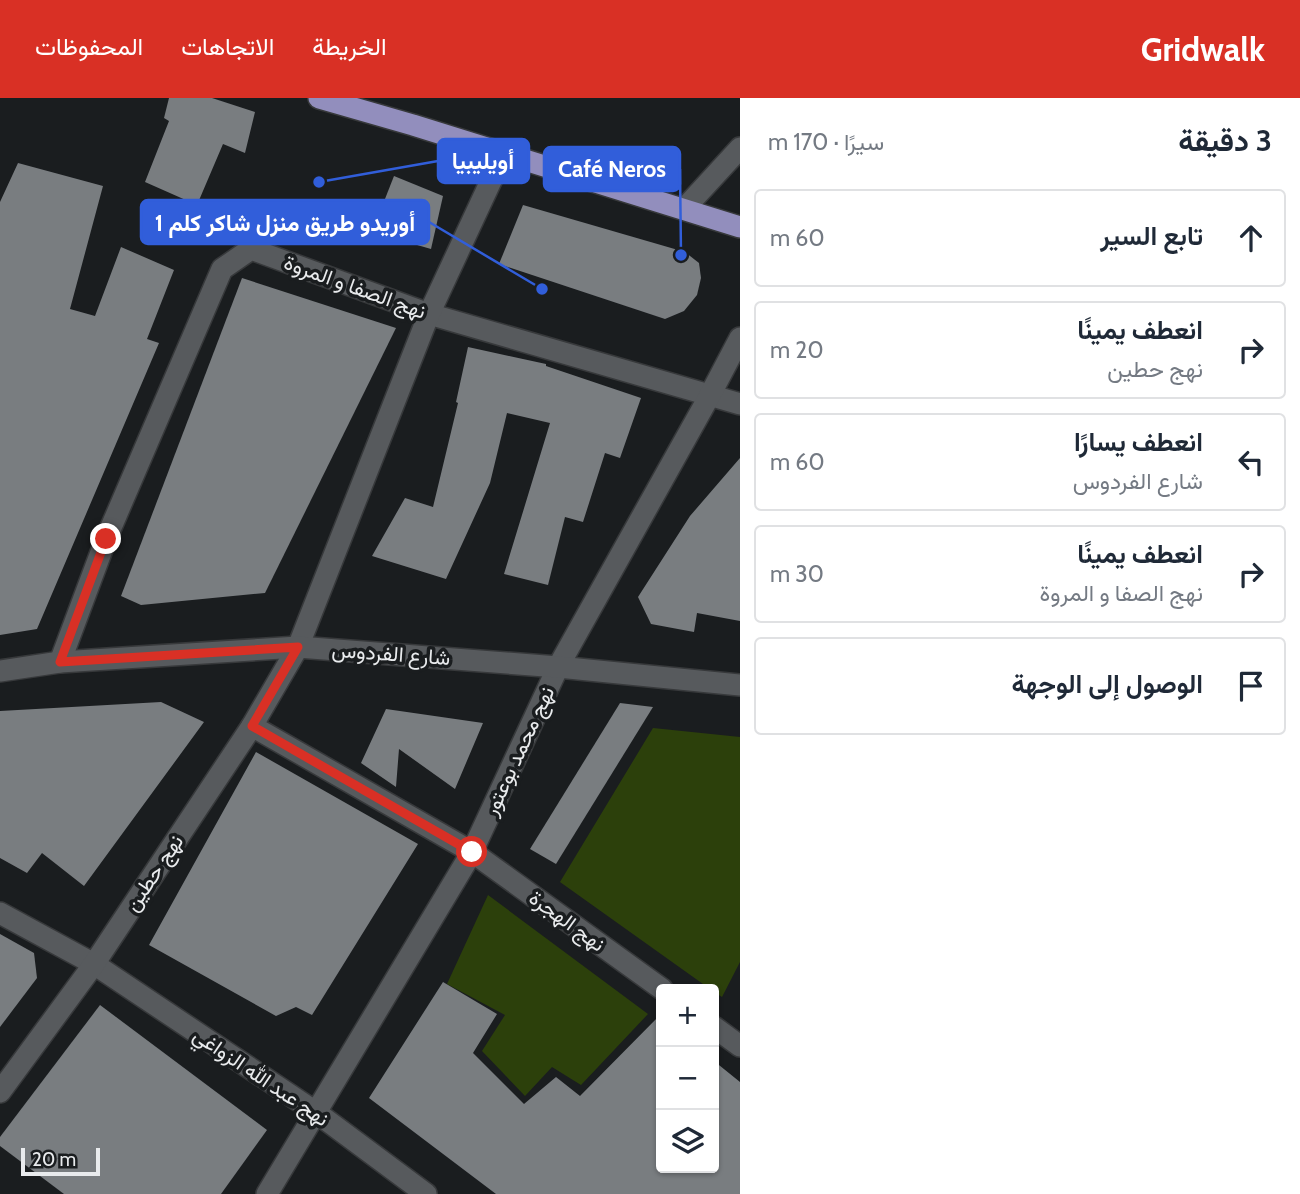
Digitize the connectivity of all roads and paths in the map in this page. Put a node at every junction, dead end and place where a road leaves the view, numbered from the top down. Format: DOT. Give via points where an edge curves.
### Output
graph roads {
  1 [pos="319,98"];
  2 [pos="348,102"];
  3 [pos="740,148"];
  4 [pos="505,153"];
  5 [pos="684,209"];
  6 [pos="740,227"];
  7 [pos="429,314"];
  8 [pos="740,338"];
  9 [pos="710,394"];
  10 [pos="740,404"];
  11 [pos="298,647"];
  12 [pos="60,662"];
  13 [pos="558,667"];
  14 [pos="0,671"];
  15 [pos="740,685"];
  16 [pos="252,726"];
  17 [pos="472,852"];
  18 [pos="0,913"];
  19 [pos="93,964"];
  20 [pos="656,985"];
  21 [pos="719,1031"];
  22 [pos="740,1046"];
  23 [pos="0,1092"];
  24 [pos="317,1113"];
  25 [pos="267,1194"];
  26 [pos="426,1194"];
  1 -- 2 [label="main road"];
  2 -- 4 [label="main road"];
  3 -- 5 [label="street"];
  4 -- 5 [label="main road"];
  4 -- 7 [label="street, نهج حطين"];
  5 -- 6 [label="main road"];
  7 -- 9 [label="street, نهج الصفا و المروة"];
  7 -- 11 [label="street, نهج حطين"];
  7 -- 12 [label="street, نهج الصفا و المروة" via="251,249 222,269 106,539"];
  8 -- 9 [label="street, نهج محمد بوعتور"];
  9 -- 10 [label="street, نهج الصفا و المروة"];
  9 -- 13 [label="street, نهج محمد بوعتور"];
  11 -- 12 [label="street, شارع الفردوس"];
  11 -- 13 [label="street, شارع الفردوس"];
  11 -- 16 [label="street, نهج حطين"];
  12 -- 14 [label="street, شارع الفردوس"];
  13 -- 15 [label="street, شارع الفردوس"];
  13 -- 17 [label="street, نهج محمد بوعتور"];
  16 -- 17 [label="street, نهج الهجرة"];
  16 -- 19 [label="street, نهج حطين"];
  17 -- 20 [label="street, نهج الهجرة"];
  17 -- 24 [label="street, نهج محمد بوعتور"];
  18 -- 19 [label="street, نهج عبد الله الزواغي"];
  19 -- 23 [label="street, نهج حطين"];
  19 -- 24 [label="street, نهج عبد الله الزواغي"];
  21 -- 22 [label="street"];
  24 -- 25 [label="street, نهج محمد بوعتور"];
  24 -- 26 [label="street, نهج عبد الله الزواغي"];
}
